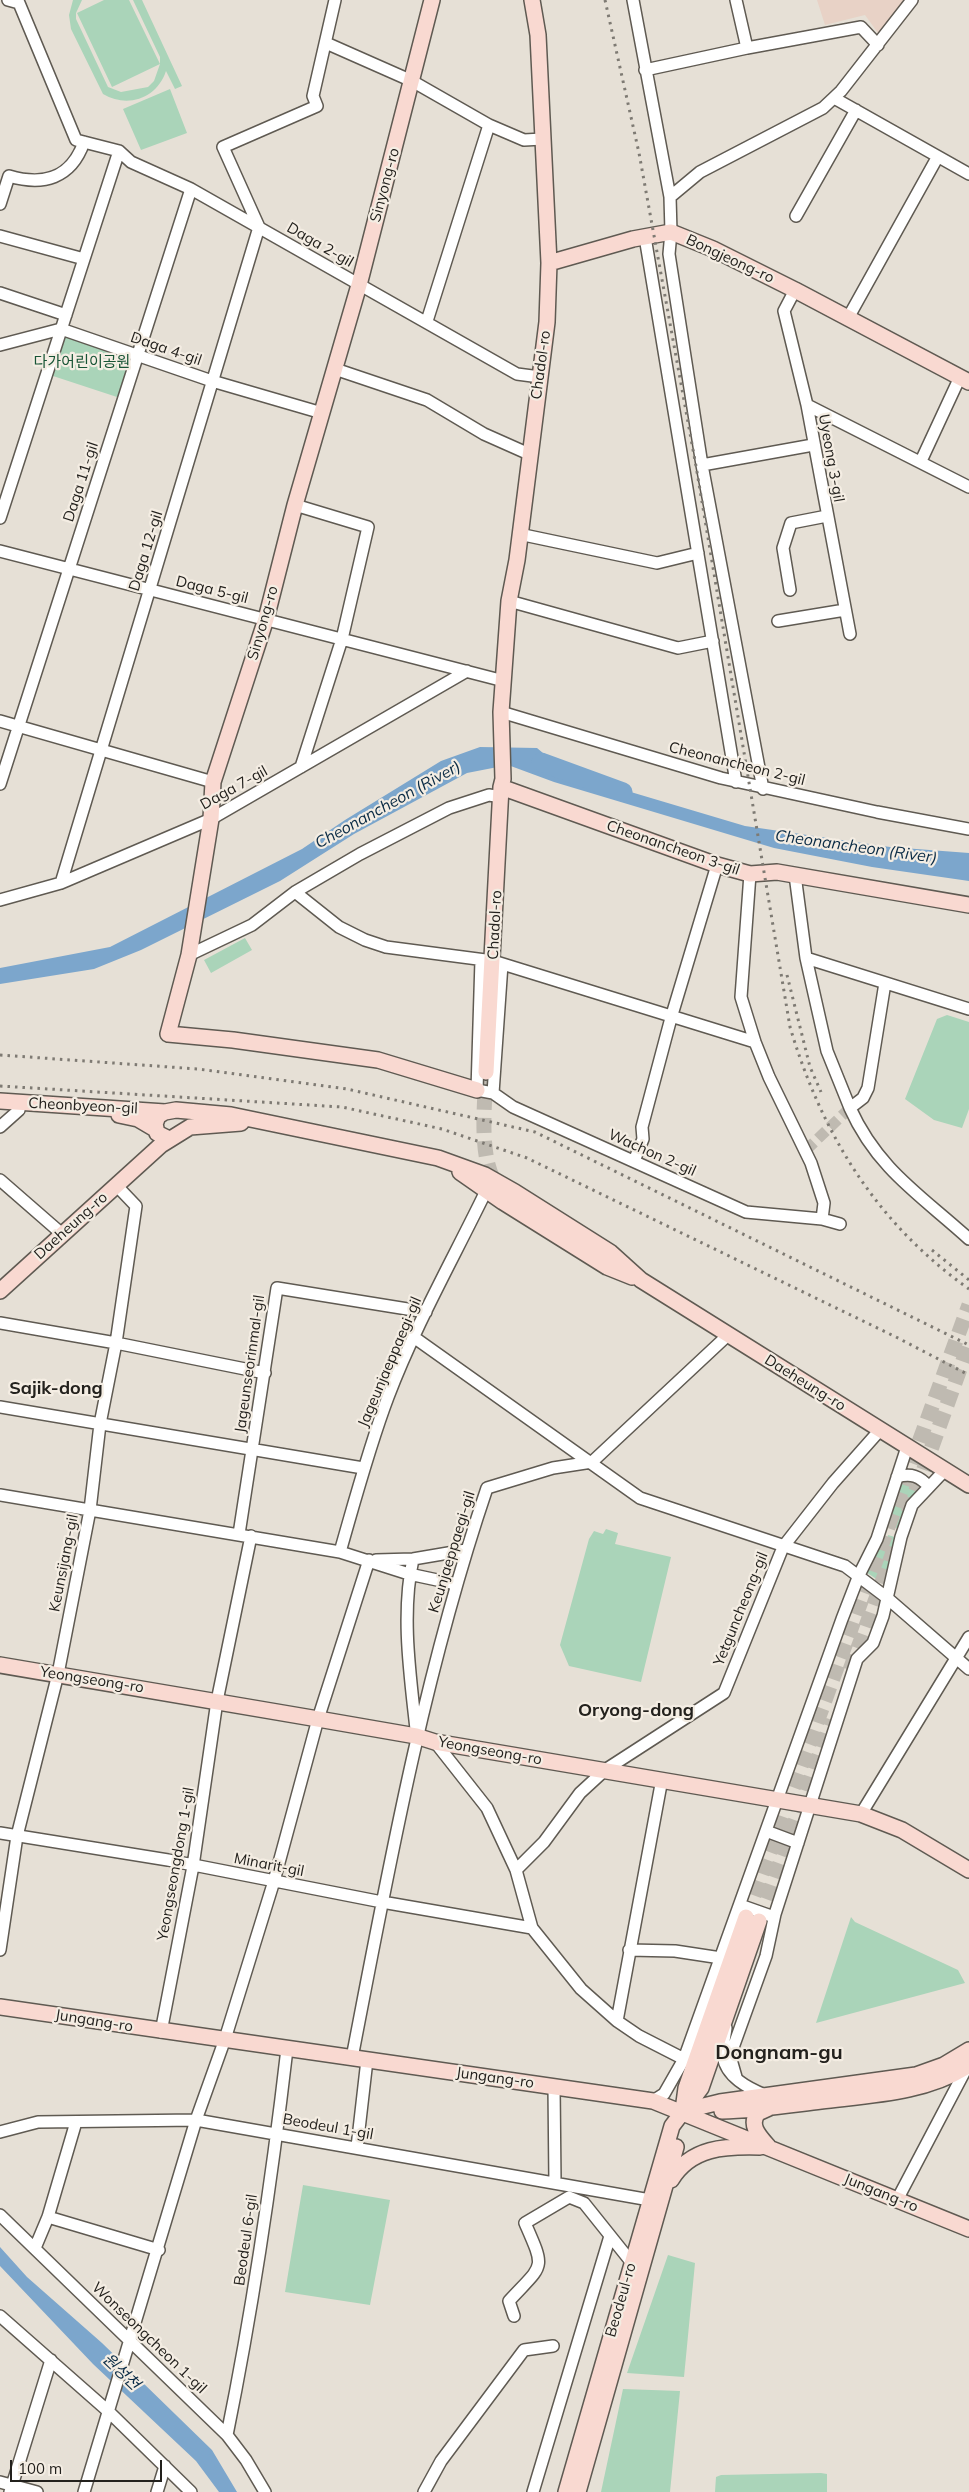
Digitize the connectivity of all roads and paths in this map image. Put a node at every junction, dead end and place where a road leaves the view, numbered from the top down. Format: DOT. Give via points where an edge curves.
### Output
graph roads {
  1 [pos="8,0"];
  2 [pos="335,0"];
  3 [pos="432,0"];
  4 [pos="532,0"];
  5 [pos="633,0"];
  6 [pos="736,0"];
  7 [pos="912,0"];
  8 [pos="326,43"];
  9 [pos="878,44"];
  10 [pos="747,48"];
  11 [pos="645,70"];
  12 [pos="412,81"];
  13 [pos="834,98"];
  14 [pos="856,110"];
  15 [pos="489,125"];
  16 [pos="543,139"];
  17 [pos="84,142"];
  18 [pos="119,151"];
  19 [pos="937,158"];
  20 [pos="969,174"];
  21 [pos="191,189"];
  22 [pos="670,197"];
  23 [pos="0,204"];
  24 [pos="796,216"];
  25 [pos="259,227"];
  26 [pos="671,232"];
  27 [pos="0,236"];
  28 [pos="646,237"];
  29 [pos="84,259"];
  30 [pos="549,263"];
  31 [pos="359,285"];
  32 [pos="795,290"];
  33 [pos="0,293"];
  34 [pos="66,314"];
  35 [pos="848,318"];
  36 [pos="427,321"];
  37 [pos="61,329"];
  38 [pos="0,345"];
  39 [pos="137,354"];
  40 [pos="335,369"];
  41 [pos="540,377"];
  42 [pos="965,379"];
  43 [pos="212,381"];
  44 [pos="807,405"];
  45 [pos="322,413"];
  46 [pos="813,445"];
  47 [pos="528,454"];
  48 [pos="921,461"];
  49 [pos="702,465"];
  50 [pos="969,487"];
  51 [pos="295,505"];
  52 [pos="827,516"];
  53 [pos="0,518"];
  54 [pos="520,534"];
  55 [pos="0,551"];
  56 [pos="698,553"];
  57 [pos="69,569"];
  58 [pos="150,590"];
  59 [pos="790,590"];
  60 [pos="509,601"];
  61 [pos="846,610"];
  62 [pos="266,620"];
  63 [pos="778,621"];
  64 [pos="850,634"];
  65 [pos="342,639"];
  66 [pos="713,641"];
  67 [pos="467,671"];
  68 [pos="504,681"];
  69 [pos="501,712"];
  70 [pos="0,721"];
  71 [pos="17,727"];
  72 [pos="102,750"];
  73 [pos="301,768"];
  74 [pos="213,782"];
  75 [pos="736,782"];
  76 [pos="0,784"];
  77 [pos="502,788"];
  78 [pos="762,789"];
  79 [pos="211,819"];
  80 [pos="969,829"];
  81 [pos="717,865"];
  82 [pos="750,874"];
  83 [pos="795,875"];
  84 [pos="61,884"];
  85 [pos="295,892"];
  86 [pos="0,900"];
  87 [pos="969,905"];
  88 [pos="189,955"];
  89 [pos="806,958"];
  90 [pos="492,962"];
  91 [pos="885,982"];
  92 [pos="969,1009"];
  93 [pos="671,1018"];
  94 [pos="755,1042"];
  95 [pos="486,1072"];
  96 [pos="477,1090"];
  97 [pos="493,1093"];
  98 [pos="0,1101"];
  99 [pos="19,1106"];
  100 [pos="0,1108"];
  101 [pos="850,1108"];
  102 [pos="167,1112"];
  103 [pos="265,1123"];
  104 [pos="0,1127"];
  105 [pos="165,1134"];
  106 [pos="634,1161"];
  107 [pos="450,1164"];
  108 [pos="0,1180"];
  109 [pos="116,1185"];
  110 [pos="486,1191"];
  111 [pos="509,1198"];
  112 [pos="822,1219"];
  113 [pos="840,1224"];
  114 [pos="62,1234"];
  115 [pos="969,1239"];
  116 [pos="641,1280"];
  117 [pos="0,1291"];
  118 [pos="426,1312"];
  119 [pos="0,1323"];
  120 [pos="728,1335"];
  121 [pos="415,1338"];
  122 [pos="116,1343"];
  123 [pos="265,1373"];
  124 [pos="0,1407"];
  125 [pos="100,1424"];
  126 [pos="880,1430"];
  127 [pos="907,1446"];
  128 [pos="253,1450"];
  129 [pos="592,1462"];
  130 [pos="363,1468"];
  131 [pos="945,1470"];
  132 [pos="897,1477"];
  133 [pos="969,1485"];
  134 [pos="929,1487"];
  135 [pos="0,1495"];
  136 [pos="90,1510"];
  137 [pos="239,1534"];
  138 [pos="251,1536"];
  139 [pos="783,1547"];
  140 [pos="466,1550"];
  141 [pos="340,1552"];
  142 [pos="413,1559"];
  143 [pos="369,1560"];
  144 [pos="409,1574"];
  145 [pos="858,1575"];
  146 [pos="456,1584"];
  147 [pos="886,1597"];
  148 [pos="969,1637"];
  149 [pos="956,1658"];
  150 [pos="0,1665"];
  151 [pos="969,1668"];
  152 [pos="58,1674"];
  153 [pos="218,1701"];
  154 [pos="318,1718"];
  155 [pos="416,1736"];
  156 [pos="435,1742"];
  157 [pos="605,1770"];
  158 [pos="662,1779"];
  159 [pos="777,1798"];
  160 [pos="811,1804"];
  161 [pos="861,1814"];
  162 [pos="766,1831"];
  163 [pos="0,1833"];
  164 [pos="17,1836"];
  165 [pos="798,1842"];
  166 [pos="193,1866"];
  167 [pos="516,1870"];
  168 [pos="969,1870"];
  169 [pos="274,1881"];
  170 [pos="382,1902"];
  171 [pos="756,1912"];
  172 [pos="532,1928"];
  173 [pos="0,1950"];
  174 [pos="629,1950"];
  175 [pos="721,1958"];
  176 [pos="0,2007"];
  177 [pos="727,2016"];
  178 [pos="617,2021"];
  179 [pos="161,2032"];
  180 [pos="224,2039"];
  181 [pos="287,2048"];
  182 [pos="969,2050"];
  183 [pos="359,2059"];
  184 [pos="684,2059"];
  185 [pos="968,2066"];
  186 [pos="736,2077"];
  187 [pos="554,2086"];
  188 [pos="653,2101"];
  189 [pos="769,2101"];
  190 [pos="683,2111"];
  191 [pos="196,2120"];
  192 [pos="76,2122"];
  193 [pos="0,2132"];
  194 [pos="277,2134"];
  195 [pos="357,2147"];
  196 [pos="770,2148"];
  197 [pos="555,2183"];
  198 [pos="664,2192"];
  199 [pos="650,2200"];
  200 [pos="897,2200"];
  201 [pos="0,2215"];
  202 [pos="48,2217"];
  203 [pos="969,2229"];
  204 [pos="610,2236"];
  205 [pos="35,2248"];
  206 [pos="159,2250"];
  207 [pos="632,2263"];
  208 [pos="0,2316"];
  209 [pos="514,2316"];
  210 [pos="128,2346"];
  211 [pos="553,2346"];
  212 [pos="51,2360"];
  213 [pos="108,2411"];
  214 [pos="226,2435"];
  215 [pos="165,2466"];
  216 [pos="0,2482"];
  217 [pos="11,2488"];
  218 [pos="38,2492"];
  219 [pos="84,2492"];
  220 [pos="158,2492"];
  221 [pos="191,2492"];
  222 [pos="265,2492"];
  223 [pos="424,2492"];
  224 [pos="533,2492"];
  225 [pos="566,2492"];
  226 [pos="578,2492"];
  1 -- 17 [label="street" via="19,3 76,140"];
  2 -- 8 [label="street"];
  3 -- 12 [label="street, Sinyong-ro"];
  4 -- 16 [label="street, Chadol-ro" via="538,35"];
  5 -- 11 [label="street"];
  6 -- 10 [label="street"];
  7 -- 9 [label="street"];
  8 -- 12 [label="street"];
  8 -- 25 [label="street" via="313,96 317,106 222,146"];
  9 -- 10 [label="street" via="861,27"];
  9 -- 13 [label="street"];
  10 -- 11 [label="street"];
  11 -- 22 [label="street"];
  12 -- 15 [label="street"];
  12 -- 31 [label="street, Sinyong-ro"];
  13 -- 14 [label="street"];
  13 -- 22 [label="street" via="795,124 700,172"];
  14 -- 19 [label="street"];
  14 -- 24 [label="street"];
  15 -- 16 [label="street" via="524,140"];
  15 -- 36 [label="street"];
  16 -- 30 [label="street, Chadol-ro"];
  17 -- 18 [label="street, Daga 2-gil"];
  17 -- 23 [label="street" via="67,169 56,176 44,181 28,181 9,176"];
  18 -- 21 [label="street, Daga 2-gil" via="131,162"];
  18 -- 29 [label="street"];
  19 -- 20 [label="street"];
  19 -- 35 [label="street"];
  21 -- 25 [label="street, Daga 2-gil"];
  21 -- 39 [label="street, Daga 11-gil"];
  22 -- 26 [label="street"];
  25 -- 31 [label="street, Daga 2-gil"];
  25 -- 43 [label="street, Daga 12-gil"];
  26 -- 28 [label="street, Bongjeong-ro"];
  26 -- 32 [label="street, Bongjeong-ro"];
  26 -- 49 [label="street" via="669,254"];
  27 -- 29 [label="street"];
  28 -- 30 [label="street, Bongjeong-ro"];
  28 -- 56 [label="street"];
  29 -- 34 [label="street"];
  30 -- 41 [label="street, Chadol-ro" via="547,322"];
  31 -- 36 [label="street, Daga 2-gil"];
  31 -- 40 [label="street, Sinyong-ro"];
  32 -- 35 [label="street, Bongjeong-ro"];
  32 -- 44 [label="street, Uyeong 3-gil" via="784,310"];
  33 -- 34 [label="street"];
  34 -- 37 [label="street"];
  35 -- 42 [label="street, Bongjeong-ro"];
  36 -- 41 [label="street, Daga 2-gil" via="517,374"];
  37 -- 38 [label="street"];
  37 -- 39 [label="street, Daga 4-gil"];
  37 -- 53 [label="street"];
  39 -- 43 [label="street, Daga 4-gil"];
  39 -- 57 [label="street, Daga 11-gil"];
  40 -- 45 [label="street, Sinyong-ro"];
  40 -- 47 [label="street" via="427,400 484,434"];
  41 -- 47 [label="street, Chadol-ro"];
  42 -- 48 [label="street, Bongjeong-ro"];
  43 -- 45 [label="street, Daga 4-gil"];
  43 -- 58 [label="street, Daga 12-gil"];
  44 -- 46 [label="street, Uyeong 3-gil"];
  44 -- 48 [label="street"];
  45 -- 51 [label="street, Sinyong-ro"];
  46 -- 49 [label="street"];
  46 -- 52 [label="street, Uyeong 3-gil"];
  47 -- 54 [label="street, Chadol-ro"];
  48 -- 50 [label="street"];
  49 -- 78 [label="street"];
  51 -- 62 [label="street, Sinyong-ro"];
  51 -- 65 [label="street" via="368,527"];
  52 -- 59 [label="street" via="791,523 783,548"];
  52 -- 61 [label="street, Uyeong 3-gil"];
  54 -- 56 [label="street" via="657,563"];
  54 -- 60 [label="street, Chadol-ro"];
  55 -- 57 [label="street, Daga 5-gil"];
  56 -- 66 [label="street"];
  57 -- 58 [label="street, Daga 5-gil"];
  57 -- 71 [label="street, Daga 11-gil"];
  58 -- 62 [label="street, Daga 5-gil"];
  58 -- 72 [label="street, Daga 12-gil"];
  60 -- 66 [label="street" via="678,648"];
  60 -- 68 [label="street, Chadol-ro"];
  61 -- 63 [label="street"];
  61 -- 64 [label="street, Uyeong 3-gil"];
  62 -- 65 [label="street, Daga 5-gil"];
  62 -- 74 [label="street, Sinyong-ro"];
  65 -- 67 [label="street, Daga 5-gil"];
  65 -- 73 [label="street"];
  66 -- 75 [label="street"];
  67 -- 68 [label="street, Daga 5-gil"];
  67 -- 73 [label="street, Daga 7-gil"];
  68 -- 69 [label="street, Chadol-ro"];
  69 -- 75 [label="street, Cheonancheon 2-gil"];
  69 -- 77 [label="street, Chadol-ro"];
  70 -- 71 [label="street"];
  71 -- 72 [label="street"];
  71 -- 76 [label="street, Daga 11-gil"];
  72 -- 74 [label="street"];
  72 -- 84 [label="street, Daga 12-gil"];
  73 -- 79 [label="street, Daga 7-gil"];
  74 -- 79 [label="street, Sinyong-ro"];
  75 -- 78 [label="street, Cheonancheon 2-gil"];
  77 -- 81 [label="street, Cheonancheon 3-gil"];
  77 -- 85 [label="street" via="449,808"];
  77 -- 90 [label="street, Chadol-ro"];
  78 -- 80 [label="street, Cheonancheon 2-gil"];
  79 -- 84 [label="street, Daga 7-gil"];
  79 -- 88 [label="street, Sinyong-ro"];
  81 -- 82 [label="street, Cheonancheon 3-gil"];
  81 -- 93 [label="street"];
  82 -- 83 [label="street, Cheonancheon 3-gil" via="777,872"];
  82 -- 94 [label="street" via="741,998"];
  83 -- 87 [label="street, Cheonancheon 3-gil"];
  83 -- 89 [label="street"];
  84 -- 86 [label="street, Daga 7-gil"];
  85 -- 88 [label="street" via="252,925"];
  85 -- 90 [label="street" via="339,927 365,940 386,947"];
  88 -- 96 [label="street, Sinyong-ro" via="168,1034 378,1060"];
  89 -- 91 [label="street"];
  89 -- 101 [label="street" via="827,1051"];
  90 -- 93 [label="street"];
  90 -- 95 [label="street, Chadol-ro"];
  90 -- 96 [label="street"];
  90 -- 97 [label="street"];
  91 -- 92 [label="street"];
  91 -- 101 [label="street" via="868,1088 863,1098"];
  93 -- 94 [label="street"];
  93 -- 106 [label="street" via="642,1127 643,1139"];
  94 -- 112 [label="street" via="811,1162 824,1203"];
  96 -- 97 [label="street, Wachon 2-gil"];
  97 -- 106 [label="street, Wachon 2-gil" via="513,1107"];
  98 -- 99 [label="street, Cheonbyeon-gil"];
  99 -- 100 [label="street, Cheonbyeon-gil"];
  99 -- 102 [label="street, Cheonbyeon-gil"];
  99 -- 104 [label="street"];
  99 -- 105 [label="street, Cheonbyeon-gil" via="124,1115"];
  101 -- 115 [label="street" via="878,1156 897,1178"];
  102 -- 103 [label="street, Cheonbyeon-gil" via="215,1113"];
  102 -- 105 [label="street, Daeheung-ro" via="156,1120"];
  102 -- 105 [label="street" via="177,1114 182,1121"];
  103 -- 105 [label="street" via="190,1127"];
  103 -- 107 [label="street, Daeheung-ro" via="349,1138 438,1158"];
  105 -- 109 [label="street, Daeheung-ro"];
  106 -- 112 [label="street, Wachon 2-gil" via="746,1212"];
  107 -- 110 [label="street, Daeheung-ro"];
  107 -- 116 [label="street, Daeheung-ro" via="485,1175 515,1192 610,1252"];
  108 -- 114 [label="street"];
  109 -- 114 [label="street, Daeheung-ro"];
  109 -- 122 [label="street, Keunsijang-gil" via="136,1206"];
  110 -- 116 [label="street, Daeheung-ro" via="607,1267"];
  110 -- 118 [label="street, Jageunjaeppaegi-gil"];
  111 -- 116 [label="street"];
  112 -- 113 [label="street, Wachon 2-gil"];
  114 -- 117 [label="street, Daeheung-ro"];
  116 -- 120 [label="street, Daeheung-ro"];
  118 -- 121 [label="street, Jageunjaeppaegi-gil"];
  118 -- 123 [label="street, Jageunseorinmal-gil" via="277,1288"];
  119 -- 122 [label="street"];
  120 -- 126 [label="street, Daeheung-ro"];
  120 -- 129 [label="street"];
  121 -- 129 [label="street"];
  121 -- 130 [label="street, Jageunjaeppaegi-gil" via="388,1397"];
  122 -- 123 [label="street"];
  122 -- 125 [label="street, Keunsijang-gil"];
  123 -- 128 [label="street, Jageunseorinmal-gil"];
  124 -- 125 [label="street"];
  125 -- 128 [label="street"];
  125 -- 136 [label="street, Keunsijang-gil"];
  126 -- 127 [label="street, Daeheung-ro"];
  126 -- 139 [label="street, Yetguncheong-gil"];
  127 -- 131 [label="street, Daeheung-ro"];
  127 -- 132 [label="street"];
  128 -- 130 [label="street"];
  128 -- 137 [label="street, Jageunseorinmal-gil"];
  129 -- 139 [label="street" via="640,1498"];
  129 -- 140 [label="street, Keunjaeppaegi-gil" via="553,1468 487,1488"];
  130 -- 141 [label="street, Jageunjaeppaegi-gil"];
  131 -- 133 [label="street, Daeheung-ro"];
  131 -- 134 [label="street"];
  132 -- 134 [label="street" via="916,1476"];
  132 -- 145 [label="street" via="877,1539"];
  134 -- 147 [label="street" via="912,1505"];
  135 -- 136 [label="street"];
  136 -- 137 [label="street"];
  136 -- 152 [label="street, Keunsijang-gil"];
  137 -- 138 [label="street"];
  138 -- 141 [label="street"];
  138 -- 153 [label="street, Yeongseongdong 1-gil"];
  139 -- 145 [label="street" via="845,1566"];
  139 -- 157 [label="street, Yetguncheong-gil" via="724,1693"];
  140 -- 142 [label="street"];
  140 -- 146 [label="street, Keunjaeppaegi-gil"];
  141 -- 143 [label="street"];
  142 -- 143 [label="street"];
  142 -- 144 [label="street"];
  143 -- 144 [label="street"];
  143 -- 154 [label="street"];
  144 -- 146 [label="street"];
  144 -- 155 [label="street" via="407,1622"];
  145 -- 147 [label="street"];
  145 -- 159 [label="street"];
  146 -- 155 [label="street, Keunjaeppaegi-gil"];
  147 -- 149 [label="street"];
  147 -- 160 [label="street" via="886,1607 873,1643 857,1660"];
  148 -- 149 [label="street"];
  149 -- 151 [label="street"];
  149 -- 161 [label="street"];
  150 -- 152 [label="street, Yeongseong-ro"];
  152 -- 153 [label="street, Yeongseong-ro"];
  152 -- 164 [label="street, Keunsijang-gil"];
  153 -- 154 [label="street, Yeongseong-ro"];
  153 -- 166 [label="street, Yeongseongdong 1-gil"];
  154 -- 155 [label="street, Yeongseong-ro"];
  154 -- 169 [label="street"];
  155 -- 156 [label="street, Yeongseong-ro"];
  155 -- 170 [label="street"];
  156 -- 157 [label="street, Yeongseong-ro"];
  156 -- 167 [label="street" via="487,1808"];
  157 -- 158 [label="street, Yeongseong-ro"];
  157 -- 167 [label="street, Yetguncheong-gil" via="580,1793 544,1842"];
  158 -- 159 [label="street, Yeongseong-ro"];
  158 -- 174 [label="street"];
  159 -- 160 [label="street, Yeongseong-ro"];
  159 -- 162 [label="street"];
  160 -- 161 [label="street, Yeongseong-ro"];
  160 -- 165 [label="street"];
  161 -- 168 [label="street, Yeongseong-ro" via="902,1830"];
  162 -- 165 [label="street"];
  162 -- 171 [label="street"];
  163 -- 164 [label="street, Minarit-gil"];
  164 -- 166 [label="street, Minarit-gil"];
  164 -- 173 [label="street, Keunsijang-gil"];
  165 -- 171 [label="street"];
  166 -- 169 [label="street, Minarit-gil"];
  166 -- 179 [label="street, Yeongseongdong 1-gil"];
  167 -- 172 [label="street"];
  169 -- 170 [label="street, Minarit-gil"];
  169 -- 180 [label="street"];
  170 -- 172 [label="street, Minarit-gil"];
  170 -- 183 [label="street"];
  171 -- 175 [label="street"];
  171 -- 177 [label="street"];
  171 -- 186 [label="street" via="766,1956 730,2056"];
  171 -- 190 [label="street" via="686,2088"];
  172 -- 178 [label="street" via="581,1989"];
  174 -- 175 [label="street" via="675,1951"];
  174 -- 178 [label="street"];
  175 -- 184 [label="street"];
  176 -- 179 [label="street, Jungang-ro"];
  177 -- 186 [label="street" via="723,2056 728,2069"];
  177 -- 190 [label="street" via="701,2088"];
  178 -- 184 [label="street"];
  179 -- 180 [label="street, Jungang-ro"];
  180 -- 181 [label="street, Jungang-ro"];
  180 -- 191 [label="street"];
  181 -- 183 [label="street, Jungang-ro"];
  181 -- 194 [label="street, Beodeul 6-gil"];
  182 -- 189 [label="street" via="944,2065 916,2075"];
  183 -- 187 [label="street, Jungang-ro"];
  183 -- 195 [label="street"];
  184 -- 188 [label="street" via="664,2094"];
  185 -- 189 [label="street" via="951,2077 915,2088"];
  185 -- 200 [label="street"];
  186 -- 189 [label="street" via="744,2086"];
  187 -- 188 [label="street, Jungang-ro"];
  187 -- 197 [label="street"];
  188 -- 190 [label="street, Jungang-ro"];
  189 -- 190 [label="street"];
  189 -- 196 [label="street" via="754,2117 757,2134"];
  190 -- 196 [label="street, Jungang-ro"];
  190 -- 198 [label="street, Beodeul-ro"];
  190 -- 199 [label="street, Beodeul-ro" via="672,2126"];
  191 -- 192 [label="street, Beodeul 1-gil"];
  191 -- 194 [label="street, Beodeul 1-gil"];
  191 -- 206 [label="street"];
  192 -- 193 [label="street, Beodeul 1-gil" via="38,2122"];
  192 -- 202 [label="street"];
  194 -- 195 [label="street, Beodeul 1-gil"];
  194 -- 214 [label="street, Beodeul 6-gil" via="248,2332"];
  195 -- 197 [label="street, Beodeul 1-gil"];
  196 -- 198 [label="street" via="716,2148 694,2156 678,2169"];
  196 -- 200 [label="street, Jungang-ro"];
  197 -- 199 [label="street, Beodeul 1-gil"];
  198 -- 226 [label="street, Beodeul-ro"];
  199 -- 207 [label="street, Beodeul-ro"];
  200 -- 203 [label="street, Jungang-ro"];
  201 -- 205 [label="street, Wonseongcheon 1-gil"];
  202 -- 205 [label="street"];
  202 -- 206 [label="street"];
  204 -- 207 [label="street"];
  204 -- 209 [label="street" via="584,2203 569,2197 525,2223 540,2257 539,2269 509,2301"];
  204 -- 224 [label="street"];
  205 -- 210 [label="street, Wonseongcheon 1-gil"];
  206 -- 210 [label="street"];
  207 -- 225 [label="street, Beodeul-ro"];
  208 -- 212 [label="street"];
  210 -- 213 [label="street"];
  210 -- 214 [label="street, Wonseongcheon 1-gil"];
  211 -- 223 [label="street" via="524,2350 441,2461"];
  212 -- 213 [label="street"];
  212 -- 217 [label="street"];
  213 -- 215 [label="street"];
  213 -- 219 [label="street"];
  214 -- 222 [label="street, Wonseongcheon 1-gil"];
  215 -- 220 [label="street"];
  215 -- 221 [label="street"];
  216 -- 217 [label="street"];
  217 -- 218 [label="street"];
}
